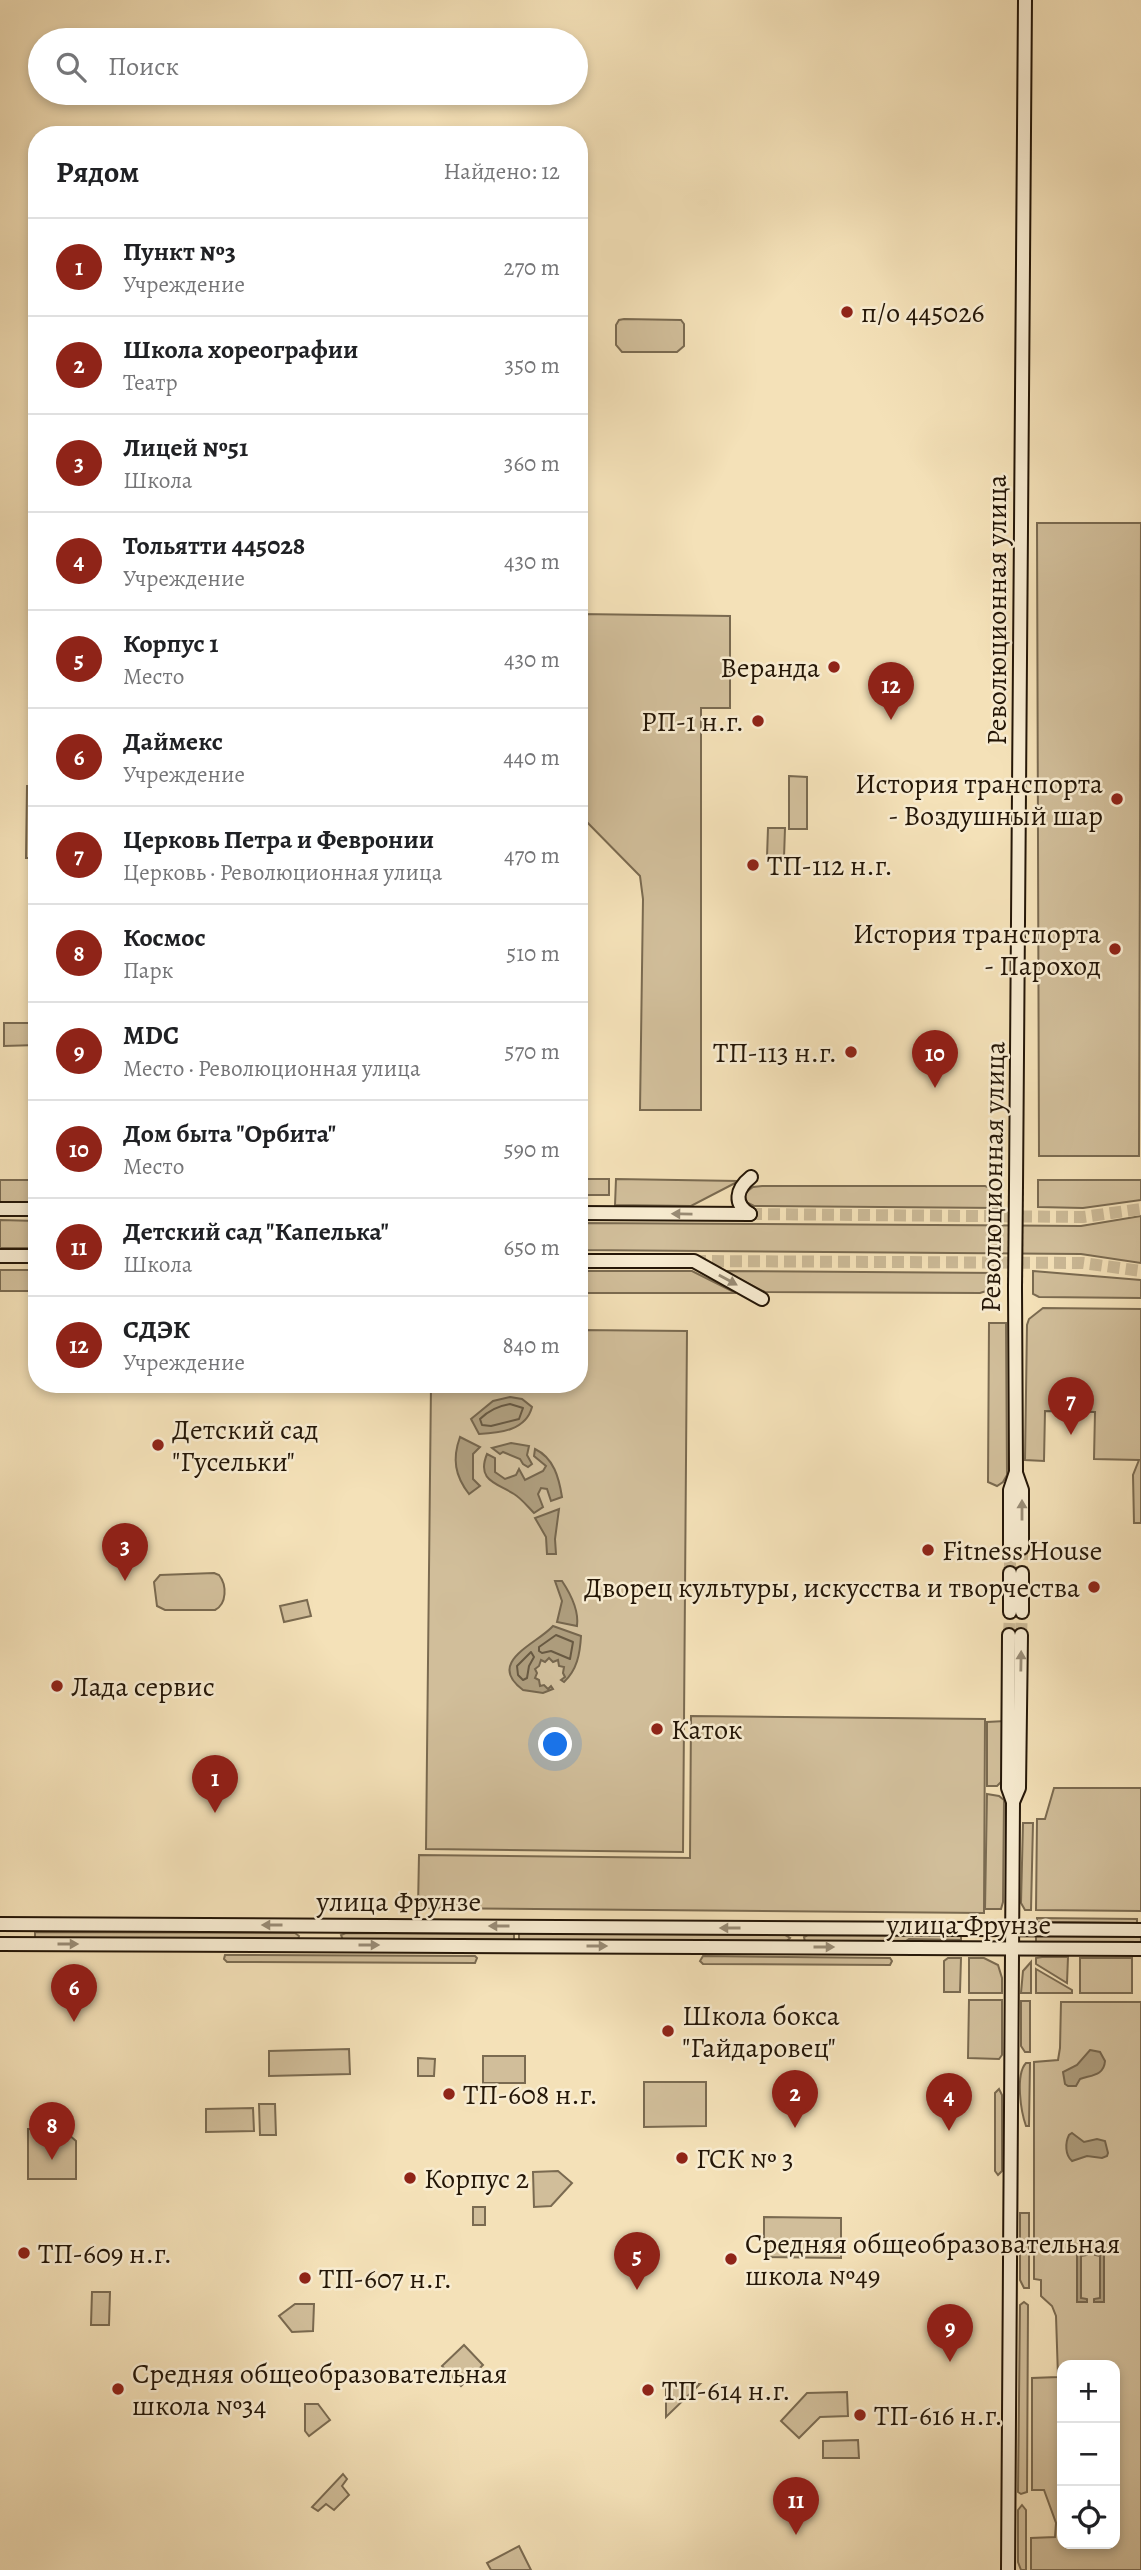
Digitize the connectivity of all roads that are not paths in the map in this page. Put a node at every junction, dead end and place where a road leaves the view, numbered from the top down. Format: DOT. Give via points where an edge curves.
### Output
graph roads {
  1 [pos="1024,0"];
  2 [pos="751,1177"];
  3 [pos="0,1209"];
  4 [pos="28,1209"];
  5 [pos="588,1213"];
  6 [pos="0,1256"];
  7 [pos="28,1256"];
  8 [pos="588,1261"];
  9 [pos="762,1299"];
  10 [pos="1016,1548"];
  11 [pos="1016,1573"];
  12 [pos="1016,1612"];
  13 [pos="1015,1635"];
  14 [pos="0,1924"];
  15 [pos="300,1925"];
  16 [pos="345,1926"];
  17 [pos="797,1928"];
  18 [pos="1013,1929"];
  19 [pos="1141,1930"];
  20 [pos="0,1944"];
  21 [pos="299,1945"];
  22 [pos="344,1945"];
  23 [pos="797,1947"];
  24 [pos="1012,1948"];
  25 [pos="1141,1949"];
  26 [pos="1008,2570"];
  1 -- 10 [label="main road, Революционная улица, bridge" via="1016,1472 1010,1490"];
  2 -- 5 [label="main road, one-way" via="741,1186 738,1198 750,1214"];
  3 -- 4 [label="main road"];
  6 -- 7 [label="main road"];
  8 -- 9 [label="main road, one-way" via="694,1261"];
  11 -- 12 [label="main road"];
  13 -- 18 [label="main road" via="1008,1788 1013,1802"];
  15 -- 14 [label="main road, улица Фрунзе, one-way"];
  15 -- 16 [label="main road, улица Фрунзе"];
  15 -- 21 [label="main road" via="306,1935"];
  17 -- 16 [label="main road, улица Фрунзе, one-way"];
  16 -- 22 [label="main road" via="336,1936"];
  17 -- 18 [label="main road, улица Фрунзе"];
  17 -- 23 [label="main road"];
  18 -- 19 [label="main road, улица Фрунзе"];
  18 -- 24 [label="main road"];
  20 -- 21 [label="main road, улица Фрунзе, one-way"];
  21 -- 22 [label="main road, улица Фрунзе"];
  22 -- 23 [label="main road, улица Фрунзе, one-way"];
  23 -- 24 [label="main road, улица Фрунзе, one-way"];
  24 -- 25 [label="main road, улица Фрунзе"];
  24 -- 26 [label="main road"];
}
